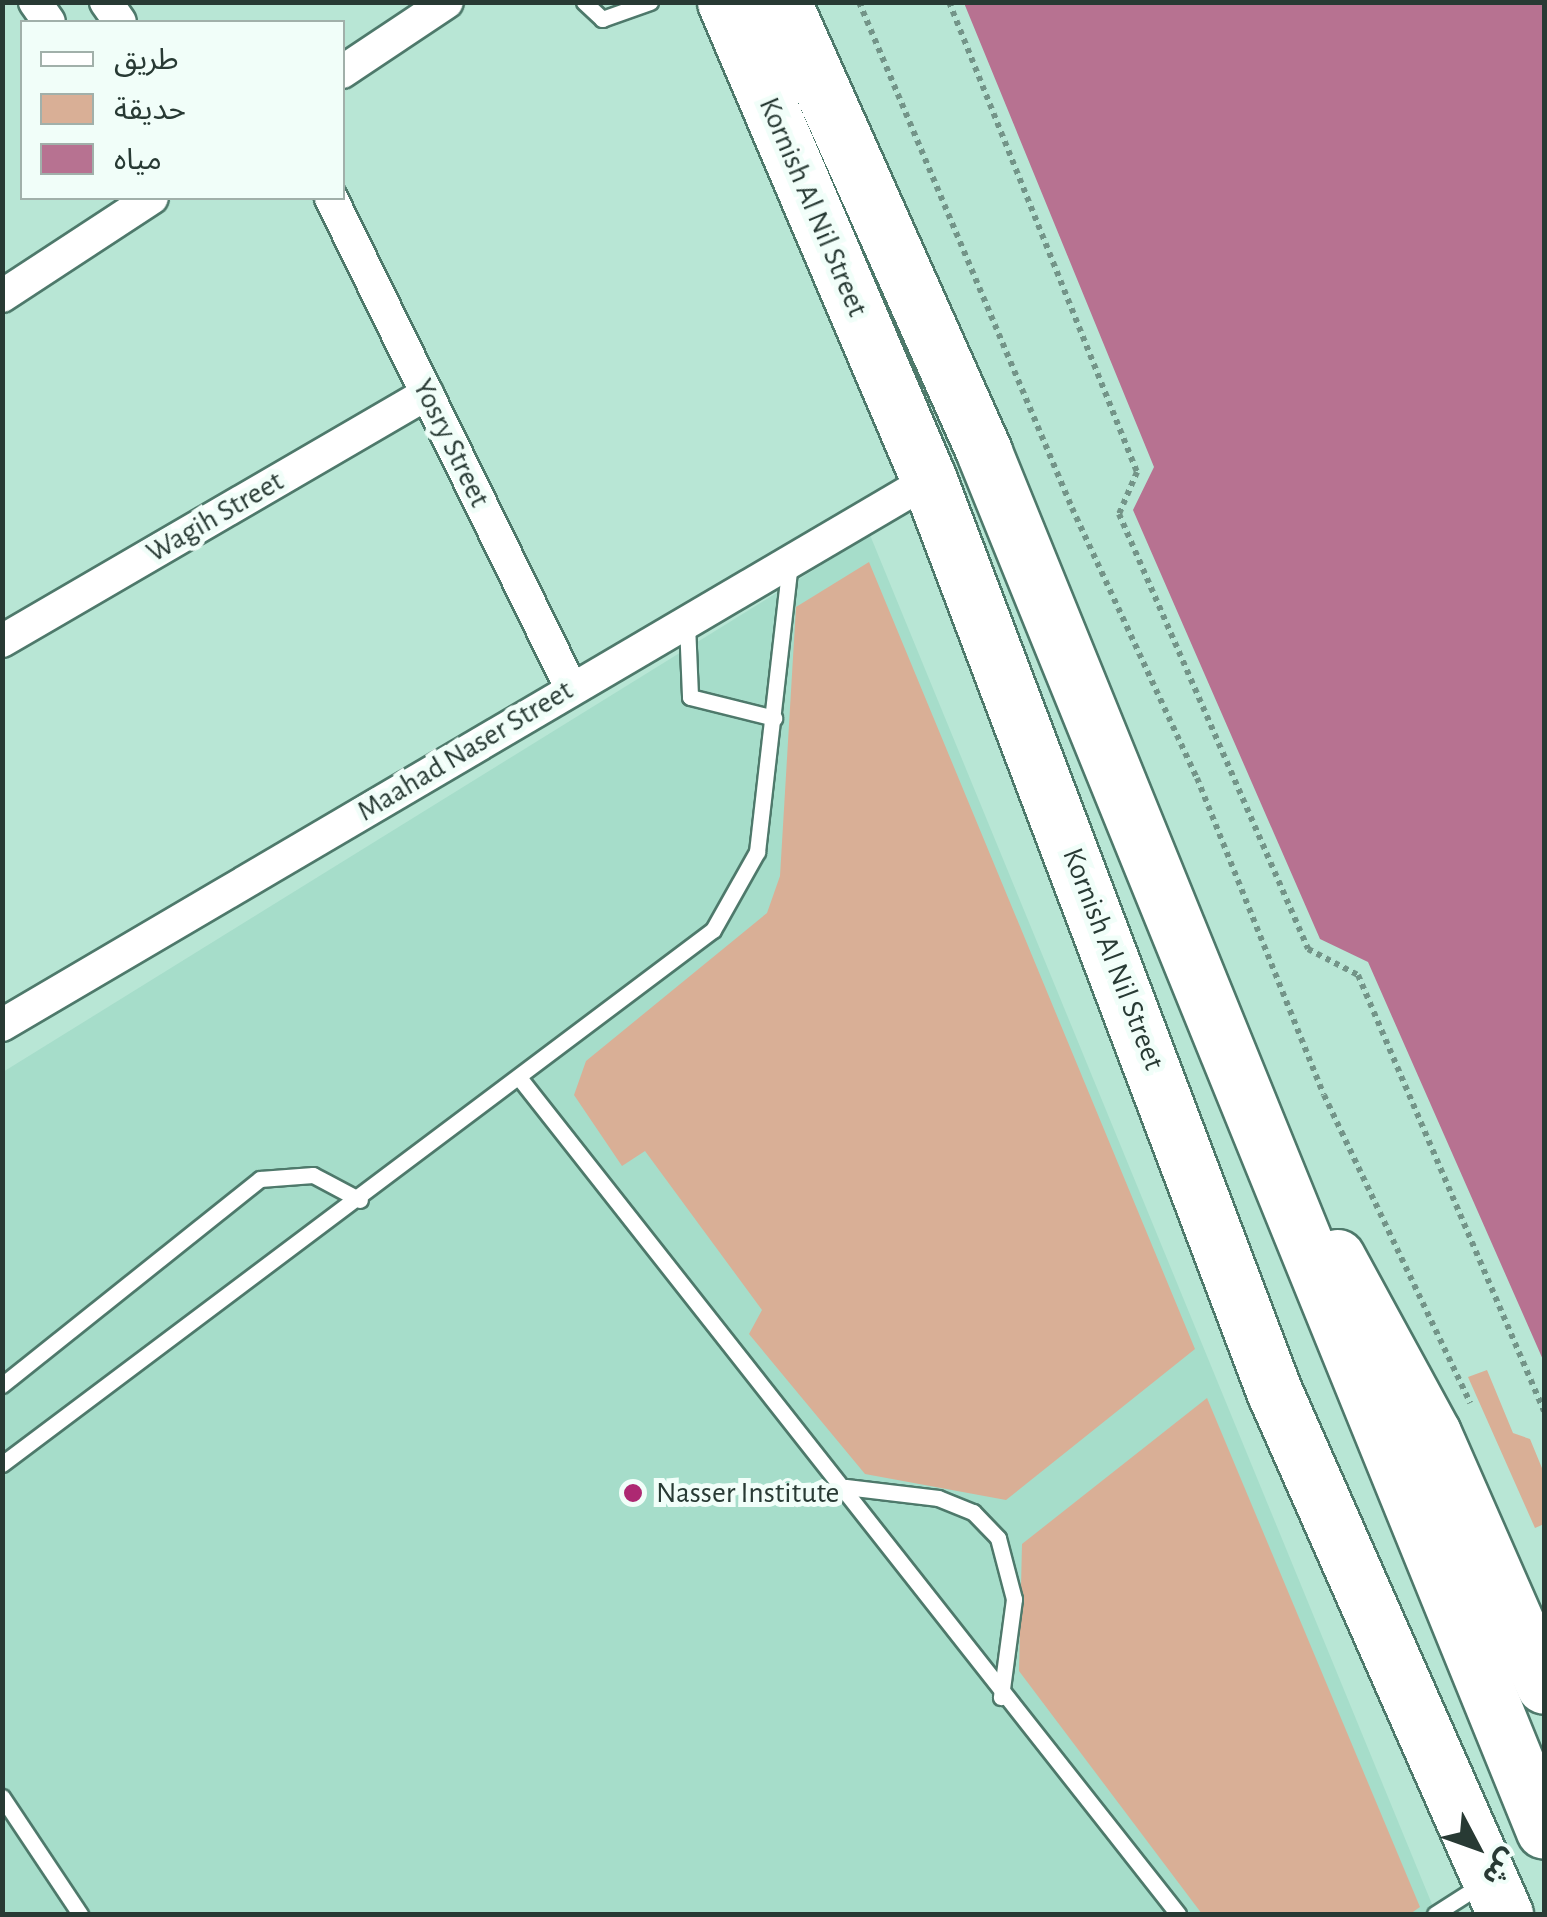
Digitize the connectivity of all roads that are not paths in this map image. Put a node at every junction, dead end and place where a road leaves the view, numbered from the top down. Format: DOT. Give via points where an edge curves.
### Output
graph roads {
  1 [pos="584,2"];
  2 [pos="650,2"];
  3 [pos="725,2"];
  4 [pos="783,2"];
  5 [pos="428,8"];
  6 [pos="345,70"];
  7 [pos="149,200"];
  8 [pos="332,200"];
  9 [pos="2,296"];
  10 [pos="427,394"];
  11 [pos="929,480"];
  12 [pos="791,558"];
  13 [pos="688,619"];
  14 [pos="2,641"];
  15 [pos="572,688"];
  16 [pos="774,718"];
  17 [pos="5,1019"];
  18 [pos="520,1080"];
  19 [pos="1256,1124"];
  20 [pos="360,1200"];
  21 [pos="1348,1363"];
  22 [pos="2,1385"];
  23 [pos="1274,1391"];
  24 [pos="2,1464"];
  25 [pos="846,1487"];
  26 [pos="1413,1522"];
  27 [pos="1341,1545"];
  28 [pos="1544,1686"];
  29 [pos="1001,1697"];
  30 [pos="2,1797"];
  31 [pos="1544,1831"];
  32 [pos="1497,1897"];
  33 [pos="80,1914"];
  34 [pos="1178,1914"];
  35 [pos="1435,1914"];
  1 -- 2 [label="lane" via="602,20"];
  3 -- 11 [label="highway, Kornish Al Nil Street"];
  4 -- 19 [label="highway, Kornish Al Nil Street" via="984,452"];
  5 -- 6 [label="street"];
  7 -- 9 [label="street"];
  8 -- 10 [label="street, Yosry Street"];
  10 -- 14 [label="street, Wagih Street"];
  10 -- 15 [label="street, Yosry Street"];
  11 -- 12 [label="street, Maahad Naser Street"];
  11 -- 23 [label="highway, Kornish Al Nil Street"];
  12 -- 13 [label="street, Maahad Naser Street"];
  12 -- 16 [label="lane"];
  13 -- 15 [label="street, Maahad Naser Street"];
  13 -- 16 [label="lane" via="690,698"];
  15 -- 17 [label="street, Maahad Naser Street"];
  16 -- 18 [label="lane" via="757,852 740,894 713,930"];
  18 -- 20 [label="lane"];
  18 -- 25 [label="lane"];
  19 -- 21 [label="highway, Kornish Al Nil Street"];
  19 -- 28 [label="highway" via="1433,1433"];
  20 -- 22 [label="lane" via="313,1175 260,1179"];
  20 -- 24 [label="lane"];
  21 -- 23 [label="highway" via="1326,1392"];
  21 -- 26 [label="highway, Kornish Al Nil Street"];
  23 -- 27 [label="highway, Kornish Al Nil Street"];
  25 -- 29 [label="lane"];
  25 -- 29 [label="lane" via="938,1498 973,1512 998,1538 1014,1599"];
  26 -- 27 [label="highway" via="1380,1512"];
  26 -- 31 [label="highway, Kornish Al Nil Street"];
  27 -- 32 [label="highway, Kornish Al Nil Street"];
  29 -- 34 [label="lane"];
  30 -- 33 [label="lane"];
  32 -- 35 [label="lane"];
}
